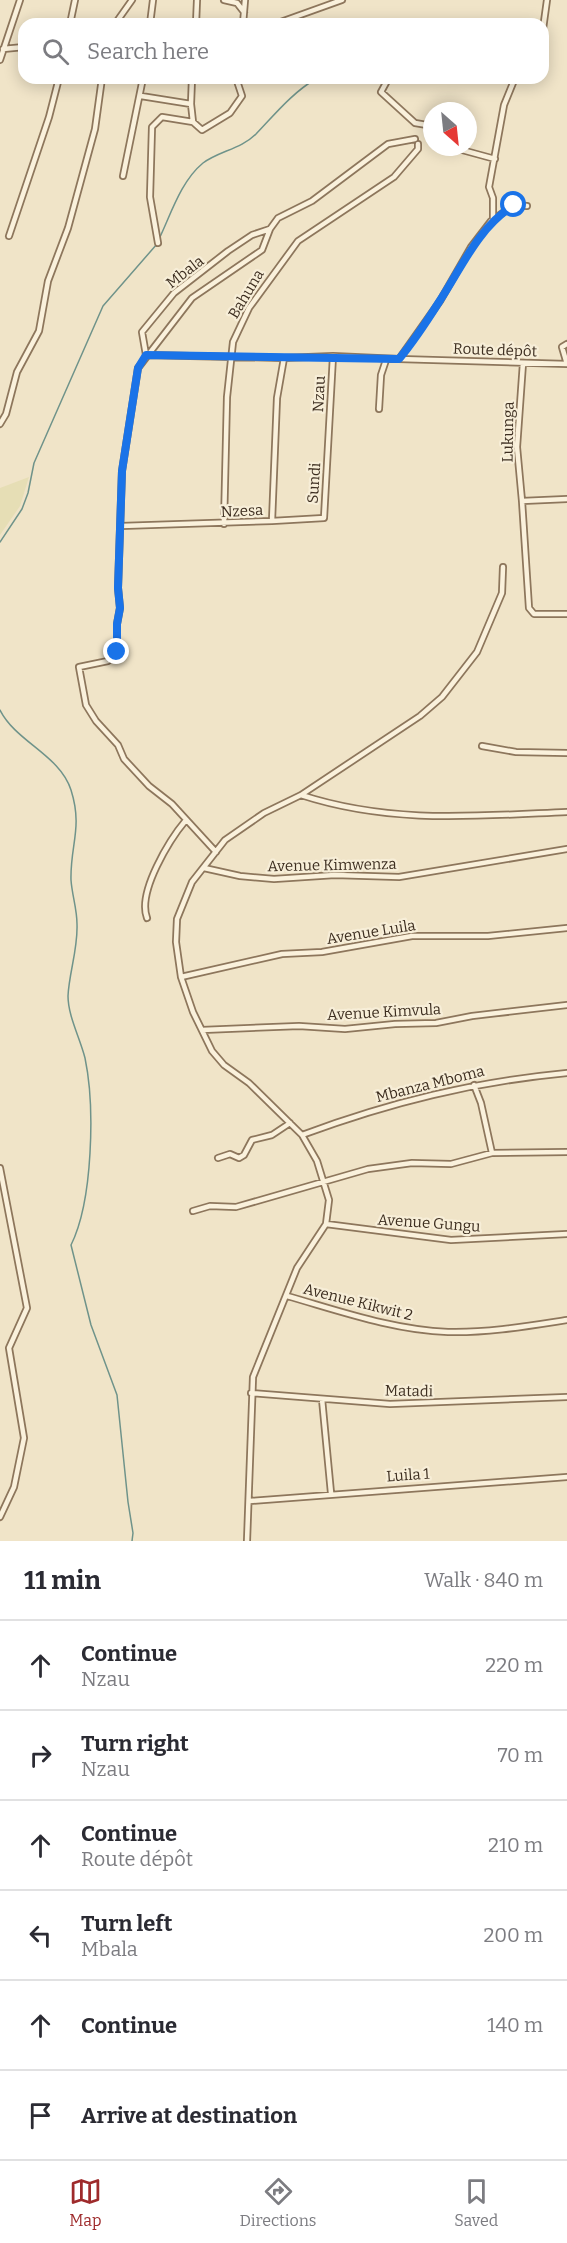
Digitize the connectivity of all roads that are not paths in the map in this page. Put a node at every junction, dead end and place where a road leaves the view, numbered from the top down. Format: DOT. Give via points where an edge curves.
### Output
graph roads {
  1 [pos="21,0"];
  2 [pos="75,0"];
  3 [pos="132,0"];
  4 [pos="153,0"];
  5 [pos="197,0"];
  6 [pos="224,0"];
  7 [pos="245,0"];
  8 [pos="342,0"];
  9 [pos="547,0"];
  10 [pos="244,12"];
  11 [pos="71,18"];
  12 [pos="119,18"];
  13 [pos="151,18"];
  14 [pos="196,18"];
  15 [pos="244,18"];
  16 [pos="292,18"];
  17 [pos="546,18"];
  18 [pos="18,48"];
  19 [pos="2,49"];
  20 [pos="0,60"];
  21 [pos="57,84"];
  22 [pos="101,84"];
  23 [pos="143,84"];
  24 [pos="192,84"];
  25 [pos="238,84"];
  26 [pos="385,84"];
  27 [pos="513,84"];
  28 [pos="141,96"];
  29 [pos="190,104"];
  30 [pos="193,122"];
  31 [pos="423,124"];
  32 [pos="416,141"];
  33 [pos="477,154"];
  34 [pos="495,159"];
  35 [pos="123,176"];
  36 [pos="527,206"];
  37 [pos="493,220"];
  38 [pos="270,229"];
  39 [pos="9,236"];
  40 [pos="158,243"];
  41 [pos="567,344"];
  42 [pos="146,355"];
  43 [pos="232,356"];
  44 [pos="333,356"];
  45 [pos="284,358"];
  46 [pos="399,359"];
  47 [pos="386,360"];
  48 [pos="523,363"];
  49 [pos="567,364"];
  50 [pos="379,409"];
  51 [pos="1,421"];
  52 [pos="328,450"];
  53 [pos="567,499"];
  54 [pos="522,501"];
  55 [pos="272,521"];
  56 [pos="224,524"];
  57 [pos="121,526"];
  58 [pos="504,567"];
  59 [pos="567,614"];
  60 [pos="482,746"];
  61 [pos="567,753"];
  62 [pos="301,795"];
  63 [pos="567,812"];
  64 [pos="186,820"];
  65 [pos="567,849"];
  66 [pos="216,852"];
  67 [pos="204,868"];
  68 [pos="147,918"];
  69 [pos="567,928"];
  70 [pos="181,977"];
  71 [pos="567,1005"];
  72 [pos="202,1030"];
  73 [pos="567,1073"];
  74 [pos="474,1085"];
  75 [pos="290,1123"];
  76 [pos="302,1134"];
  77 [pos="567,1152"];
  78 [pos="492,1153"];
  79 [pos="218,1158"];
  80 [pos="0,1168"];
  81 [pos="325,1183"];
  82 [pos="192,1211"];
  83 [pos="326,1224"];
  84 [pos="567,1234"];
  85 [pos="287,1296"];
  86 [pos="567,1320"];
  87 [pos="251,1393"];
  88 [pos="567,1397"];
  89 [pos="322,1399"];
  90 [pos="567,1477"];
  91 [pos="332,1493"];
  92 [pos="250,1501"];
  93 [pos="0,1517"];
  94 [pos="247,1541"];
  1 -- 19 [label="street"];
  2 -- 11 [label="street"];
  3 -- 12 [label="street"];
  4 -- 13 [label="street"];
  5 -- 14 [label="street"];
  6 -- 10 [label="street" via="237,3"];
  7 -- 10 [label="street"];
  8 -- 16 [label="street"];
  9 -- 17 [label="street"];
  10 -- 15 [label="street"];
  18 -- 19 [label="street"];
  19 -- 20 [label="street"];
  21 -- 39 [label="street"];
  22 -- 51 [label="street" via="92,141 68,228 48,281 39,331 17,372"];
  23 -- 28 [label="street"];
  24 -- 29 [label="street"];
  25 -- 30 [label="street" via="242,96 230,113 202,130"];
  26 -- 31 [label="street" via="381,92 415,123"];
  27 -- 34 [label="street" via="504,105"];
  28 -- 29 [label="street"];
  28 -- 35 [label="street"];
  29 -- 30 [label="street"];
  30 -- 40 [label="street" via="162,117 152,127 150,197"];
  32 -- 38 [label="street, Mbala" via="388,144 312,201 278,218"];
  32 -- 43 [label="street, Bahuna" via="418,149 394,177 298,241 249,308 233,342"];
  33 -- 34 [label="street"];
  34 -- 37 [label="street" via="489,187"];
  36 -- 37 [label="street" via="514,205"];
  37 -- 46 [label="street"];
  38 -- 42 [label="street" via="262,250 192,298"];
  38 -- 42 [label="street, Mbala" via="252,235 174,293 142,332"];
  41 -- 49 [label="street, Route dépôt" via="562,347"];
  42 -- 43 [label="street"];
  42 -- 57 [label="street, Mbala" via="138,368 129,417 122,471"];
  43 -- 45 [label="street"];
  43 -- 56 [label="street, Bahuna" via="227,397"];
  44 -- 45 [label="street"];
  44 -- 47 [label="street, Nzau"];
  44 -- 52 [label="street, Nzau"];
  45 -- 55 [label="street, Nzesa" via="277,398"];
  46 -- 47 [label="street, Nzau"];
  46 -- 48 [label="street, Route dépôt"];
  47 -- 50 [label="street"];
  48 -- 49 [label="street, Route dépôt"];
  48 -- 54 [label="street, Lukunga" via="517,447"];
  52 -- 55 [label="street, Sundi" via="324,518"];
  53 -- 54 [label="street"];
  54 -- 59 [label="street, Lukunga" via="529,608 534,614"];
  55 -- 56 [label="street, Nzesa"];
  56 -- 57 [label="street, Nzesa"];
  57 -- 64 [label="street, Mbala" via="117,652 108,661 79,667 81,684 87,708 124,759"];
  58 -- 62 [label="street" via="502,593 477,652 442,697 420,716"];
  60 -- 61 [label="street" via="516,752"];
  62 -- 63 [label="street" via="359,810 404,816"];
  62 -- 66 [label="street" via="264,813 225,840"];
  64 -- 66 [label="street"];
  64 -- 68 [label="street" via="171,837 160,861 148,893"];
  65 -- 67 [label="street, Avenue Kimwenza" via="399,877 335,875 274,879"];
  66 -- 67 [label="street"];
  67 -- 70 [label="street" via="192,882 177,919"];
  69 -- 70 [label="street, Avenue Luila" via="488,936 412,936 322,952 282,954"];
  70 -- 72 [label="street"];
  71 -- 72 [label="street, Avenue Kimvula" via="436,1023 345,1029 299,1026"];
  72 -- 75 [label="street" via="224,1065"];
  73 -- 74 [label="street, Mbanza Mboma"];
  74 -- 76 [label="street, Mbanza Mboma" via="398,1103"];
  74 -- 78 [label="street" via="482,1103"];
  75 -- 76 [label="street"];
  75 -- 79 [label="street" via="272,1135 252,1140 239,1158 230,1154"];
  76 -- 81 [label="street"];
  77 -- 78 [label="street"];
  78 -- 81 [label="street" via="451,1164 412,1162 368,1169"];
  80 -- 93 [label="street" via="27,1308 9,1348 24,1438 14,1487"];
  81 -- 82 [label="street" via="236,1207 210,1206"];
  81 -- 83 [label="street" via="329,1204"];
  83 -- 84 [label="street, Avenue Gungu" via="455,1240"];
  83 -- 85 [label="street" via="297,1268"];
  85 -- 86 [label="street, Avenue Kikwit 2" via="394,1326 449,1332"];
  85 -- 87 [label="street" via="262,1350"];
  87 -- 89 [label="street, Matadi"];
  87 -- 92 [label="street"];
  88 -- 89 [label="street, Matadi" via="422,1404"];
  89 -- 91 [label="street"];
  90 -- 91 [label="street, Luila 1"];
  91 -- 92 [label="street, Luila 1"];
  92 -- 94 [label="street"];
}
